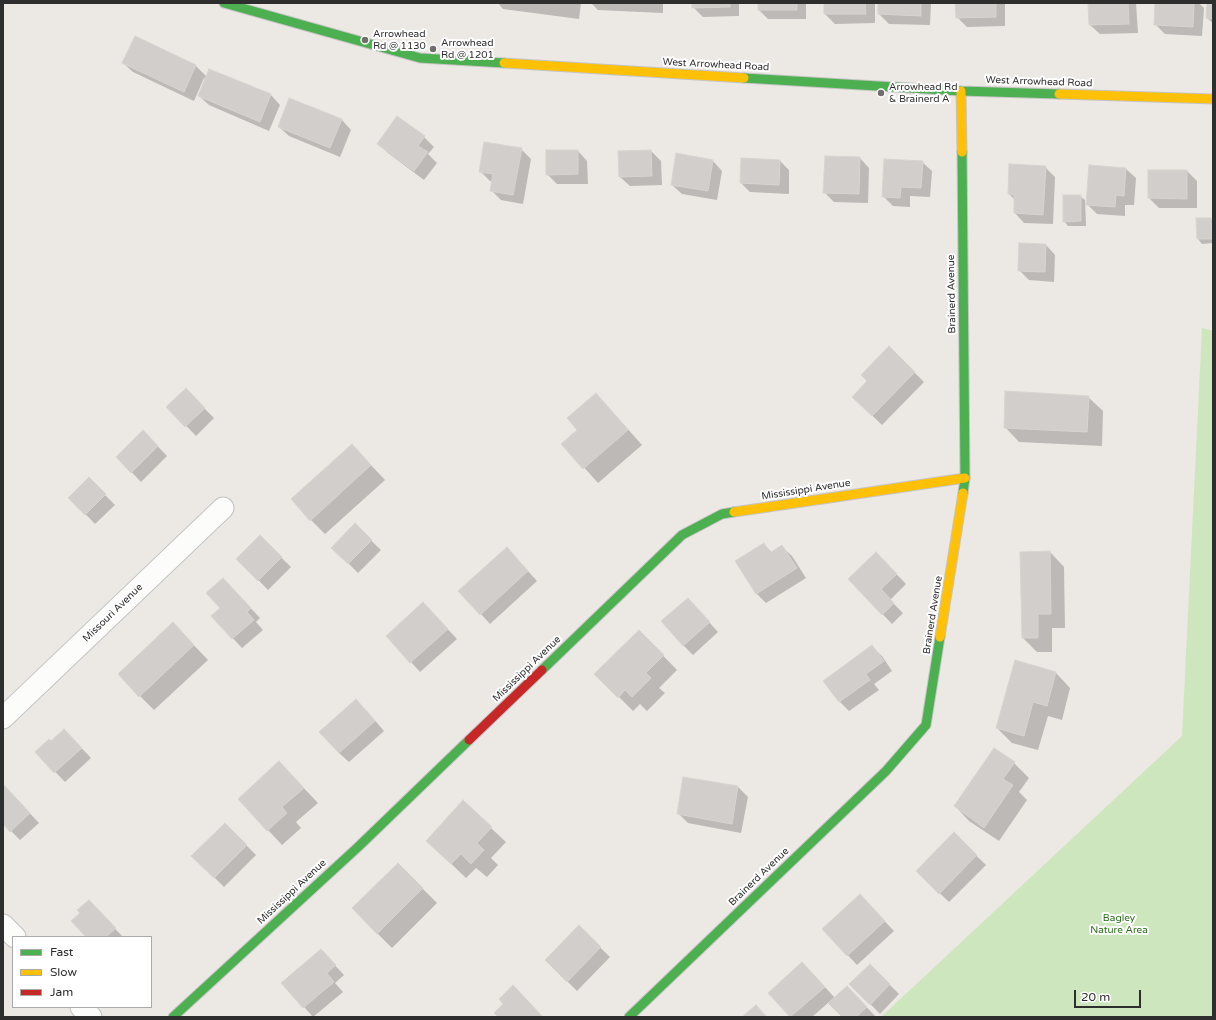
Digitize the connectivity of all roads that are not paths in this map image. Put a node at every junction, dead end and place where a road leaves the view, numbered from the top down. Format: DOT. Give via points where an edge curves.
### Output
graph roads {
  1 [pos="224,3"];
  2 [pos="961,91"];
  3 [pos="1213,99"];
  4 [pos="965,478"];
  5 [pos="223,508"];
  6 [pos="3,718"];
  7 [pos="3,925"];
  8 [pos="14,936"];
  9 [pos="82,1008"];
  10 [pos="91,1017"];
  11 [pos="173,1017"];
  12 [pos="629,1017"];
  1 -- 2 [label="street, West Arrowhead Road" via="420,58"];
  2 -- 3 [label="street, West Arrowhead Road"];
  2 -- 4 [label="street, Brainerd Avenue"];
  4 -- 11 [label="street, Mississippi Avenue" via="722,514 682,535 358,847"];
  4 -- 12 [label="street, Brainerd Avenue" via="926,725 886,771"];
  5 -- 6 [label="street, Missouri Avenue"];
  7 -- 8 [label="street"];
  9 -- 10 [label="street"];
}
